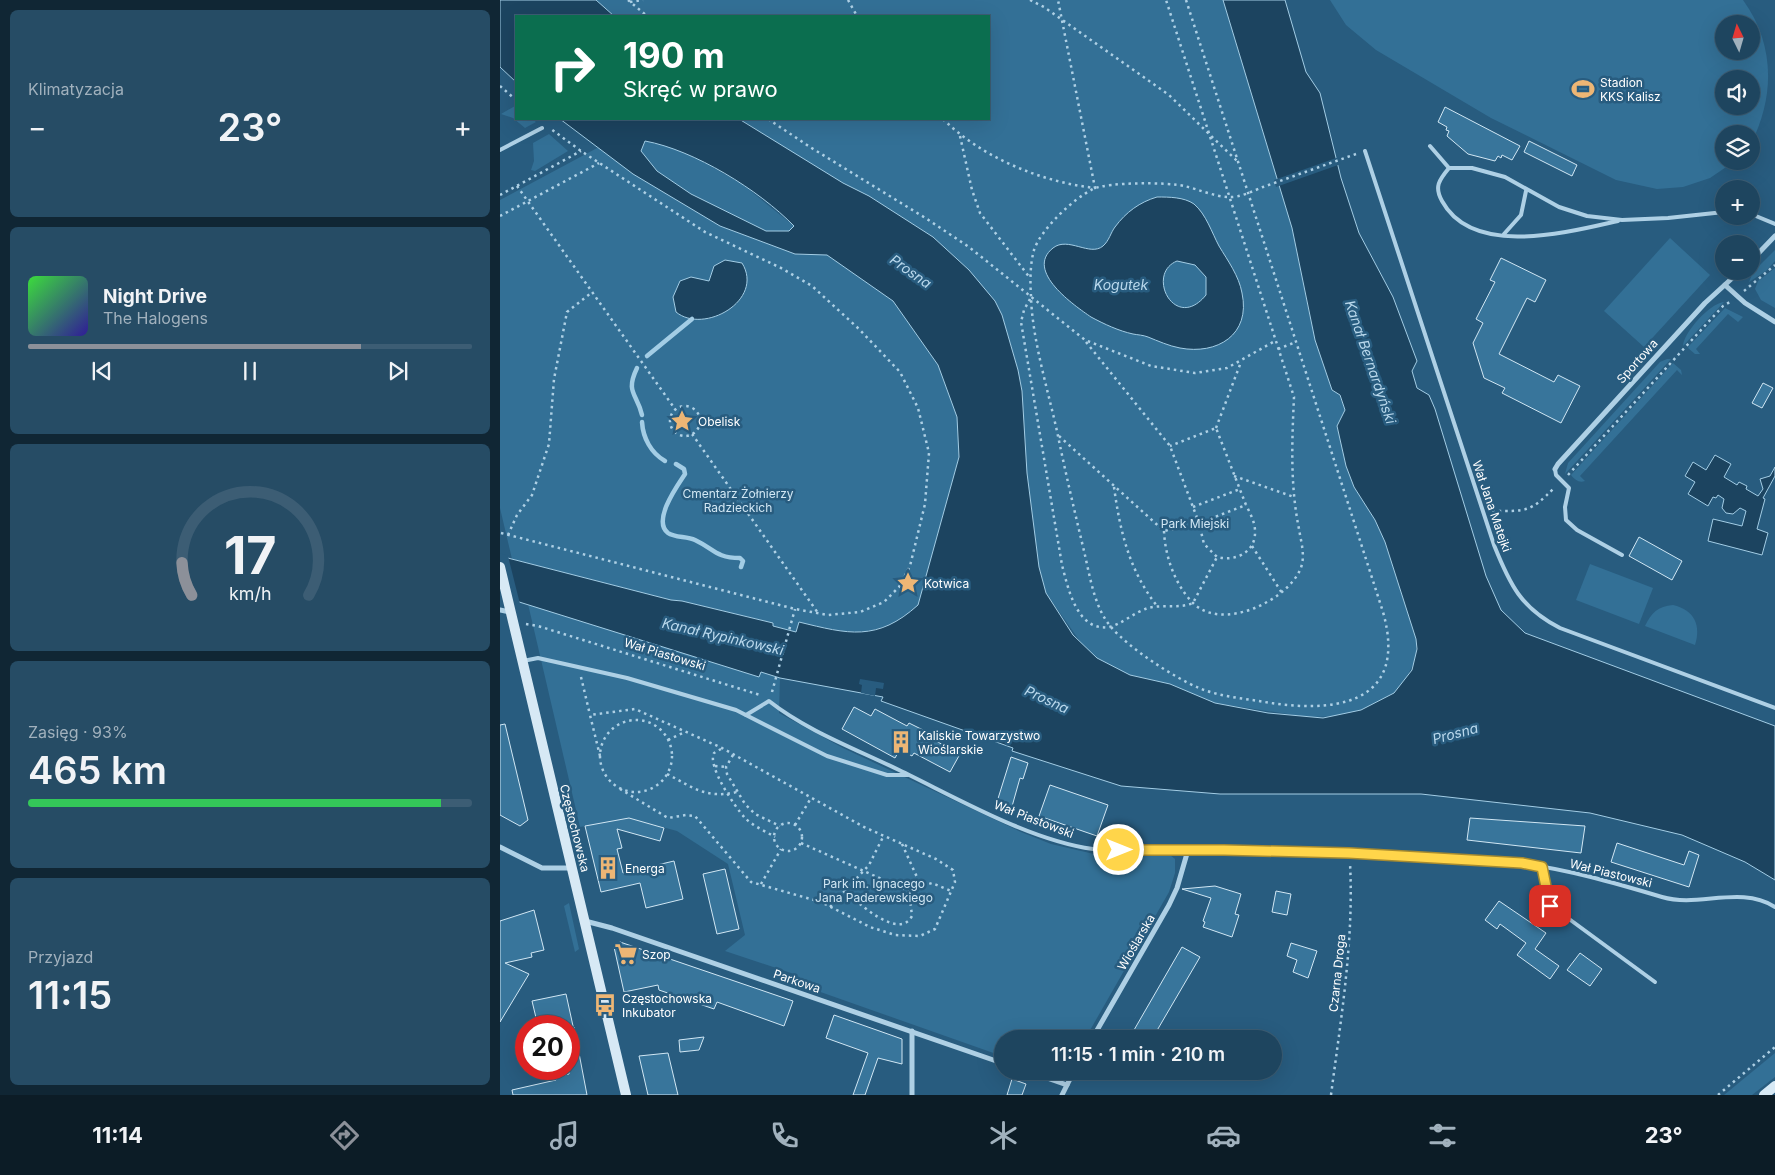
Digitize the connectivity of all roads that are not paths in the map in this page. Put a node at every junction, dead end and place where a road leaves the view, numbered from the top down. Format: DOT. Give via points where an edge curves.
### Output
graph roads {
  1 [pos="544,127"];
  2 [pos="1430,146"];
  3 [pos="500,150"];
  4 [pos="1365,151"];
  5 [pos="1449,168"];
  6 [pos="1526,190"];
  7 [pos="1715,213"];
  8 [pos="1760,218"];
  9 [pos="1622,220"];
  10 [pos="1775,224"];
  11 [pos="1504,234"];
  12 [pos="1775,236"];
  13 [pos="1760,252"];
  14 [pos="1730,280"];
  15 [pos="1725,285"];
  16 [pos="1775,322"];
  17 [pos="1555,470"];
  18 [pos="1622,555"];
  19 [pos="500,566"];
  20 [pos="510,608"];
  21 [pos="500,610"];
  22 [pos="522,661"];
  23 [pos="1775,708"];
  24 [pos="746,715"];
  25 [pos="910,776"];
  26 [pos="500,847"];
  27 [pos="1188,850"];
  28 [pos="1542,867"];
  29 [pos="571,868"];
  30 [pos="1775,907"];
  31 [pos="585,921"];
  32 [pos="1655,982"];
  33 [pos="1097,1030"];
  34 [pos="912,1031"];
  35 [pos="994,1060"];
  36 [pos="1053,1080"];
  37 [pos="1070,1080"];
  38 [pos="1067,1085"];
  39 [pos="1775,1086"];
  40 [pos="626,1095"];
  41 [pos="912,1095"];
  42 [pos="1062,1095"];
  43 [pos="1764,1095"];
  1 -- 3 [label="lane"];
  2 -- 5 [label="lane"];
  4 -- 23 [label="lane, Wał Jana Matejki" via="1494,545 1518,596 1534,613 1577,634"];
  5 -- 6 [label="lane" via="1472,168 1505,177"];
  5 -- 11 [label="lane" via="1439,179 1437,192 1446,209 1465,225"];
  6 -- 9 [label="lane" via="1559,207 1587,216"];
  6 -- 11 [label="lane" via="1521,214"];
  7 -- 9 [label="lane"];
  8 -- 10 [label="lane"];
  9 -- 11 [label="lane" via="1561,234 1532,237"];
  12 -- 13 [label="street"];
  14 -- 15 [label="street, Sportowa"];
  15 -- 16 [label="street"];
  15 -- 17 [label="street, Sportowa" via="1680,330"];
  17 -- 18 [label="lane" via="1570,488 1566,520"];
  19 -- 20 [label="street, Częstochowska"];
  20 -- 21 [label="street"];
  20 -- 22 [label="street, Częstochowska"];
  22 -- 24 [label="lane" via="538,658 627,678"];
  22 -- 29 [label="street, Częstochowska"];
  24 -- 25 [label="lane" via="827,756 887,775"];
  24 -- 25 [label="lane, Wał Piastowski" via="769,701 811,727"];
  25 -- 27 [label="lane, Wał Piastowski" via="1023,828 1074,846"];
  26 -- 29 [label="street" via="542,868"];
  27 -- 28 [label="lane, Wał Piastowski" via="1349,853 1501,861"];
  27 -- 33 [label="street, Wioślarska" via="1169,905"];
  28 -- 30 [label="lane, Wał Piastowski" via="1614,882 1675,900 1742,897"];
  28 -- 32 [label="lane" via="1550,906"];
  29 -- 31 [label="street, Częstochowska"];
  31 -- 34 [label="street, Parkowa"];
  31 -- 40 [label="street, Częstochowska"];
  34 -- 35 [label="street, Parkowa"];
  34 -- 41 [label="street"];
  36 -- 38 [label="street"];
  37 -- 38 [label="street"];
  38 -- 42 [label="street"];
  39 -- 43 [label="street"];
}
